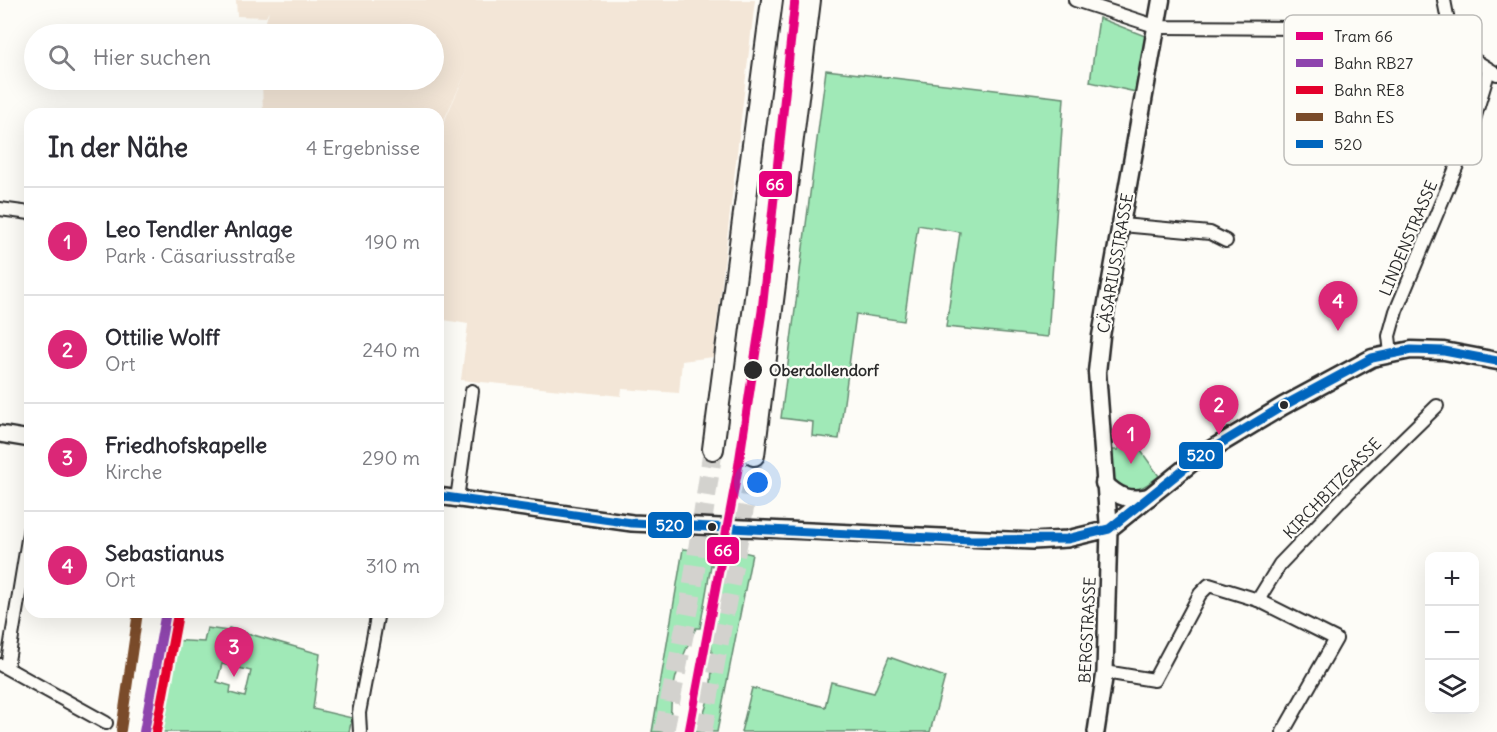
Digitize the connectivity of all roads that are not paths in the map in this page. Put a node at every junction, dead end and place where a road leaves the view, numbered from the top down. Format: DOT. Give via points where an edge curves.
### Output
graph roads {
  1 [pos="772,0"];
  2 [pos="810,0"];
  3 [pos="1075,0"];
  4 [pos="1161,0"];
  5 [pos="1444,0"];
  6 [pos="1447,15"];
  7 [pos="1158,27"];
  8 [pos="1284,28"];
  9 [pos="1493,72"];
  10 [pos="1482,101"];
  11 [pos="1457,165"];
  12 [pos="0,210"];
  13 [pos="24,212"];
  14 [pos="1122,225"];
  15 [pos="1226,241"];
  16 [pos="1391,353"];
  17 [pos="1497,361"];
  18 [pos="472,391"];
  19 [pos="1437,406"];
  20 [pos="0,434"];
  21 [pos="24,438"];
  22 [pos="713,449"];
  23 [pos="754,455"];
  24 [pos="1104,483"];
  25 [pos="444,497"];
  26 [pos="1150,497"];
  27 [pos="457,499"];
  28 [pos="1109,529"];
  29 [pos="24,558"];
  30 [pos="1258,600"];
  31 [pos="377,618"];
  32 [pos="3,666"];
  33 [pos="1105,672"];
  34 [pos="106,723"];
  35 [pos="360,732"];
  36 [pos="1096,732"];
  37 [pos="1283,732"];
  1 -- 22 [label="highway"];
  2 -- 23 [label="highway"];
  3 -- 7 [label="street"];
  4 -- 7 [label="main road, CÄSARIUSSTRASSE"];
  5 -- 6 [label="street"];
  7 -- 8 [label="street"];
  7 -- 14 [label="main road, CÄSARIUSSTRASSE"];
  9 -- 10 [label="street, LINDENSTRASSE"];
  11 -- 16 [label="street, LINDENSTRASSE" via="1396,311 1389,336"];
  12 -- 13 [label="street"];
  14 -- 15 [label="street" via="1210,233"];
  14 -- 24 [label="main road, CÄSARIUSSTRASSE" via="1098,372"];
  16 -- 17 [label="main road" via="1444,351"];
  16 -- 26 [label="main road" via="1351,368 1252,424 1200,456"];
  18 -- 27 [label="street"];
  19 -- 30 [label="street, KIRCHBITZGASSE" via="1280,564"];
  20 -- 21 [label="street"];
  24 -- 26 [label="main road" via="1131,500"];
  24 -- 28 [label="main road, CÄSARIUSSTRASSE"];
  25 -- 27 [label="street"];
  26 -- 28 [label="main road"];
  27 -- 28 [label="street" via="632,523 868,536 1033,541 1067,539"];
  28 -- 33 [label="street, BERGSTRASSE"];
  29 -- 32 [label="street"];
  30 -- 33 [label="street" via="1209,585 1200,594 1154,680"];
  30 -- 37 [label="street" via="1336,639"];
  31 -- 35 [label="street" via="359,713"];
  32 -- 34 [label="street"];
  33 -- 36 [label="street, BERGSTRASSE"];
}
